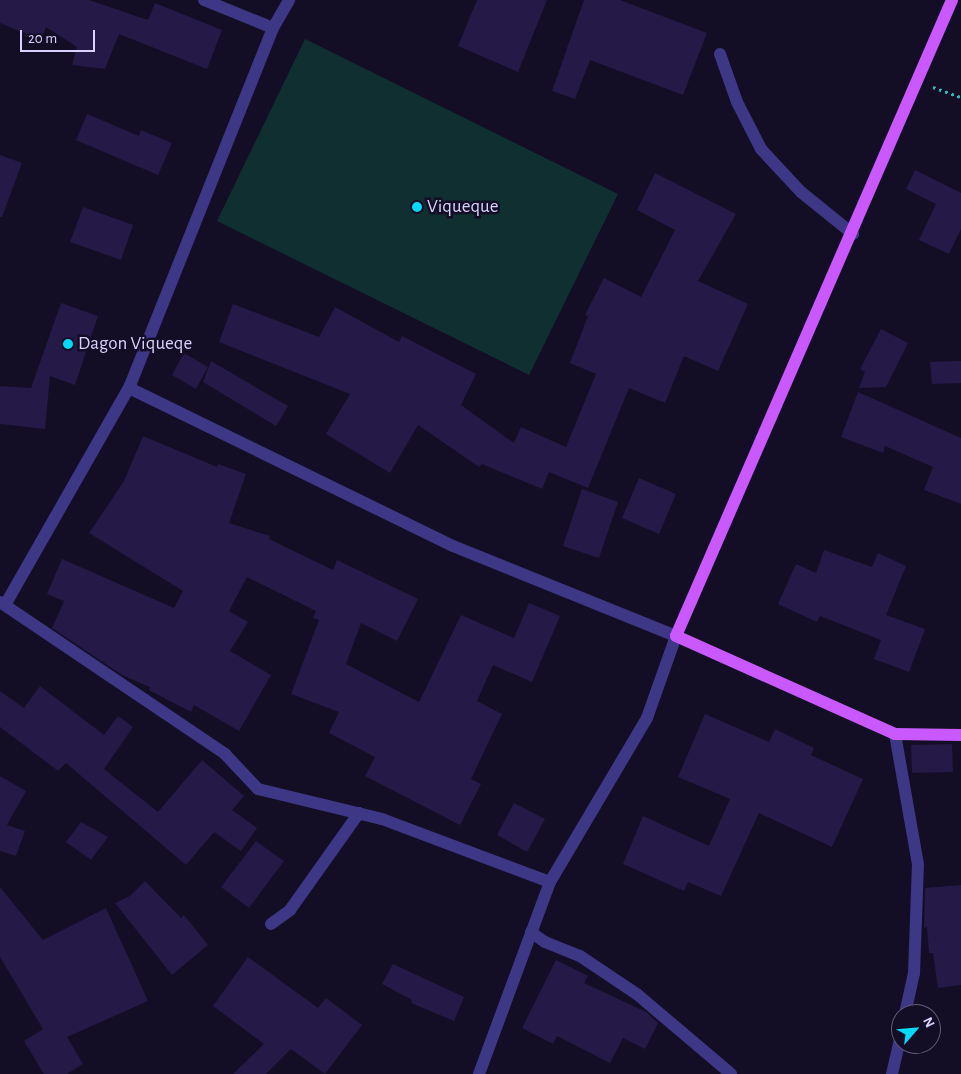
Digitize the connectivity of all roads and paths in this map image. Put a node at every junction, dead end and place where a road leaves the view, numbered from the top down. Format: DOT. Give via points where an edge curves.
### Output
graph roads {
  1 [pos="204,0"];
  2 [pos="289,0"];
  3 [pos="952,0"];
  4 [pos="273,28"];
  5 [pos="720,54"];
  6 [pos="918,82"];
  7 [pos="961,97"];
  8 [pos="853,234"];
  9 [pos="129,388"];
  10 [pos="3,604"];
  11 [pos="676,636"];
  12 [pos="895,734"];
  13 [pos="961,735"];
  14 [pos="358,813"];
  15 [pos="550,882"];
  16 [pos="271,924"];
  17 [pos="531,932"];
  18 [pos="907,1004"];
  19 [pos="897,1054"];
  20 [pos="479,1074"];
  21 [pos="731,1074"];
  22 [pos="892,1074"];
  1 -- 4 [label="street"];
  2 -- 4 [label="street"];
  3 -- 6 [label="main road"];
  4 -- 9 [label="street"];
  5 -- 8 [label="street" via="737,102 761,149 801,192"];
  6 -- 7 [label="path"];
  6 -- 8 [label="main road"];
  8 -- 11 [label="main road"];
  9 -- 10 [label="street"];
  9 -- 11 [label="street" via="453,546"];
  10 -- 14 [label="street" via="225,754 258,790"];
  11 -- 12 [label="main road"];
  11 -- 15 [label="street" via="647,718"];
  12 -- 13 [label="main road"];
  12 -- 18 [label="street" via="918,864 914,891 914,973"];
  14 -- 15 [label="street"];
  14 -- 16 [label="street" via="290,910"];
  15 -- 17 [label="street"];
  17 -- 20 [label="street"];
  17 -- 21 [label="street" via="545,942 580,956 638,995"];
  19 -- 22 [label="street"];
}
